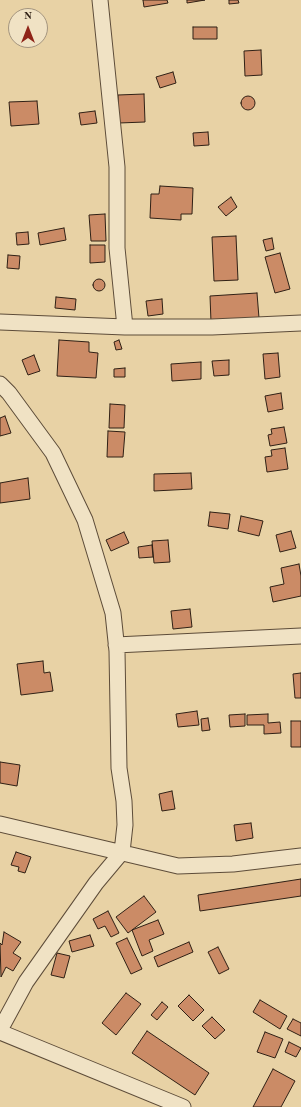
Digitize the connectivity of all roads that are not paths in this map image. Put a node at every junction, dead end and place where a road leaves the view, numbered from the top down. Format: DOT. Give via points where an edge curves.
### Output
graph roads {
  1 [pos="100,0"];
  2 [pos="0,322"];
  3 [pos="301,323"];
  4 [pos="125,327"];
  5 [pos="0,384"];
  6 [pos="301,636"];
  7 [pos="116,645"];
  8 [pos="0,824"];
  9 [pos="122,852"];
  10 [pos="301,856"];
  11 [pos="0,1031"];
  12 [pos="183,1107"];
  1 -- 4 [label="street" via="117,167 118,248"];
  2 -- 4 [label="street"];
  3 -- 4 [label="street"];
  5 -- 7 [label="street" via="53,453 85,520 113,613"];
  6 -- 7 [label="street"];
  7 -- 9 [label="street" via="119,768 125,825"];
  8 -- 9 [label="street"];
  9 -- 10 [label="street" via="178,866 234,864"];
  9 -- 11 [label="street" via="96,883 26,982"];
  11 -- 12 [label="street"];
}
